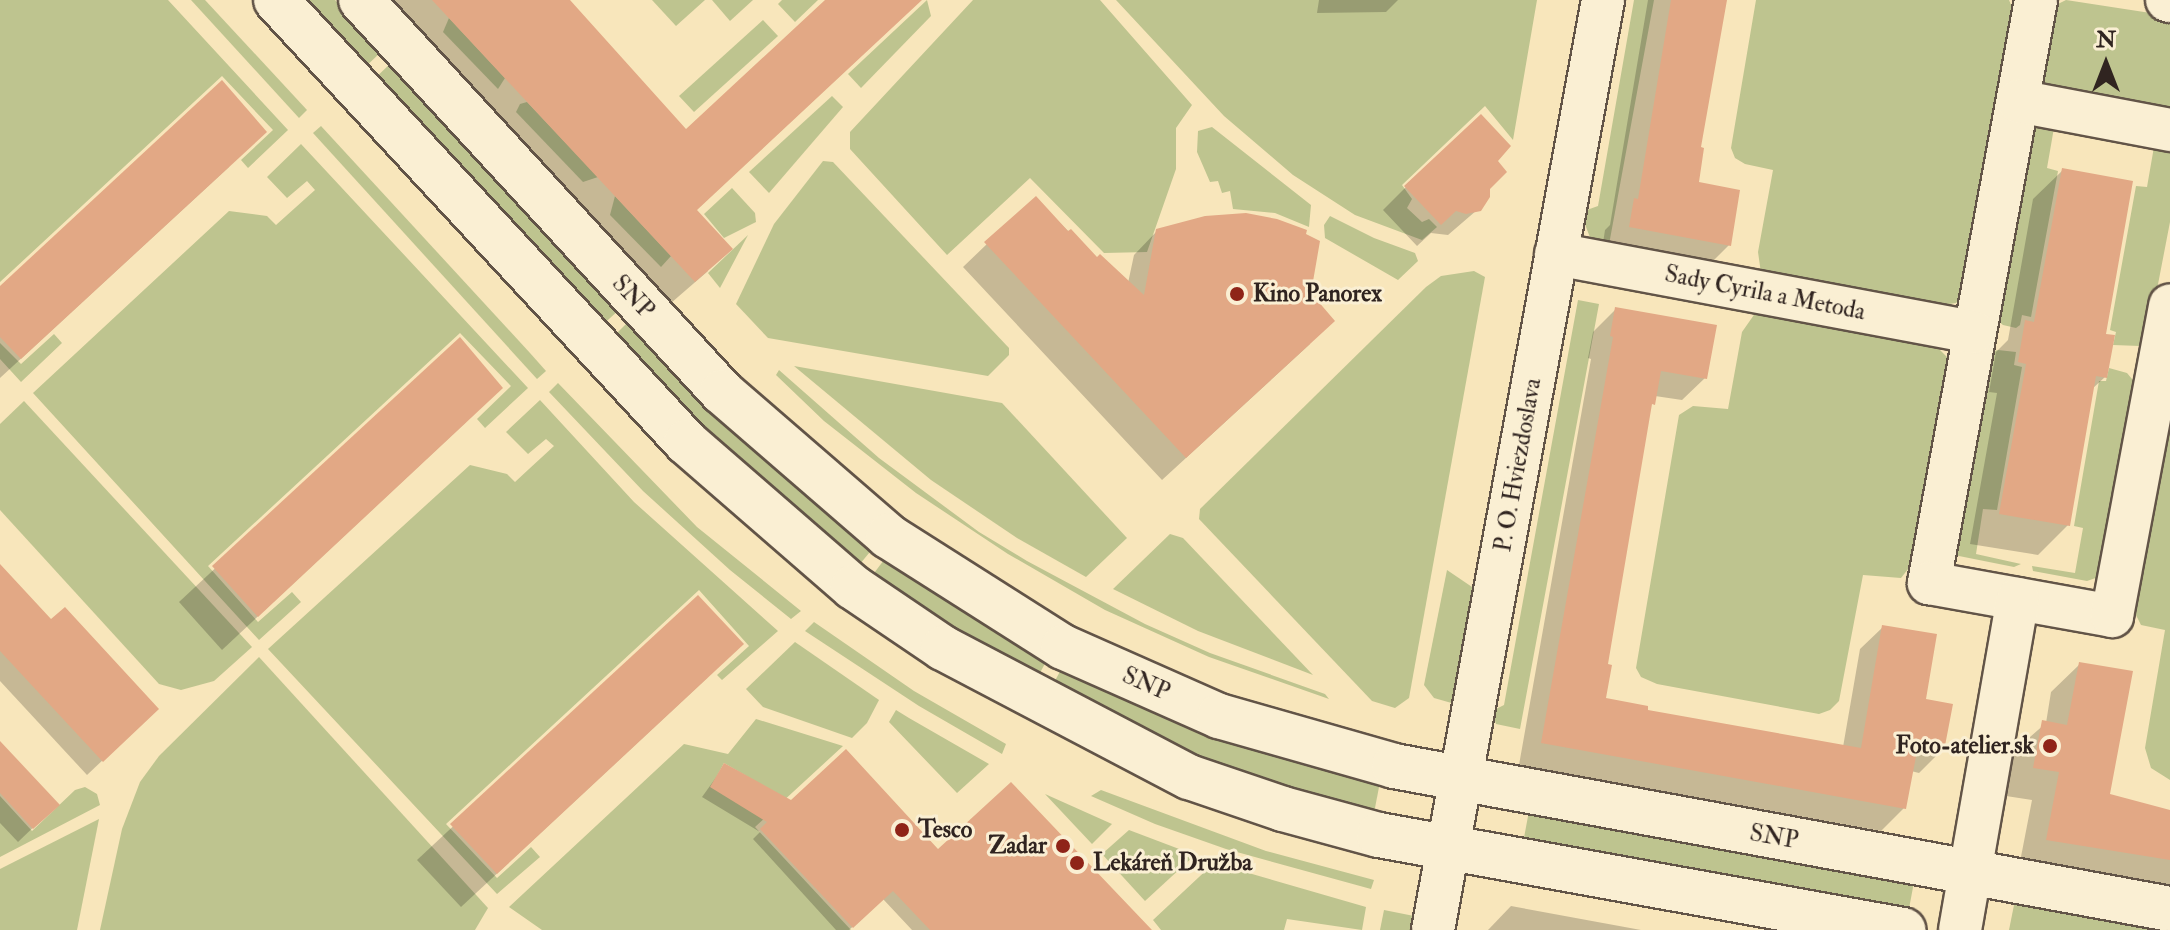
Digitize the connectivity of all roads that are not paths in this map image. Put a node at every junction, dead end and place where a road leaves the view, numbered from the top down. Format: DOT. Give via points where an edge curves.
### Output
graph roads {
  1 [pos="276,0"];
  2 [pos="361,0"];
  3 [pos="1603,0"];
  4 [pos="2036,0"];
  5 [pos="2018,101"];
  6 [pos="2170,130"];
  7 [pos="1556,254"];
  8 [pos="2170,305"];
  9 [pos="1974,332"];
  10 [pos="2164,367"];
  11 [pos="2018,599"];
  12 [pos="1460,780"];
  13 [pos="1448,847"];
  14 [pos="1971,873"];
  15 [pos="2170,909"];
  16 [pos="1433,930"];
  17 [pos="1903,930"];
  18 [pos="1960,930"];
  1 -- 13 [label="street" via="686,442 853,587 943,648 1189,777 1365,832"];
  2 -- 12 [label="street, SNP" via="722,392 888,536 1063,647 1219,716"];
  3 -- 7 [label="street, P. O. Hviezdoslava"];
  4 -- 5 [label="street"];
  5 -- 6 [label="street"];
  5 -- 9 [label="street"];
  7 -- 9 [label="street, Sady Cyrila a Metoda"];
  7 -- 12 [label="street, P. O. Hviezdoslava"];
  8 -- 10 [label="street"];
  9 -- 11 [label="street" via="1929,583"];
  10 -- 11 [label="street" via="2112,616"];
  11 -- 14 [label="street"];
  12 -- 13 [label="street, P. O. Hviezdoslava"];
  12 -- 14 [label="street, SNP"];
  13 -- 16 [label="street, P. O. Hviezdoslava"];
  13 -- 17 [label="street"];
  14 -- 15 [label="street, SNP"];
  14 -- 18 [label="street"];
}
